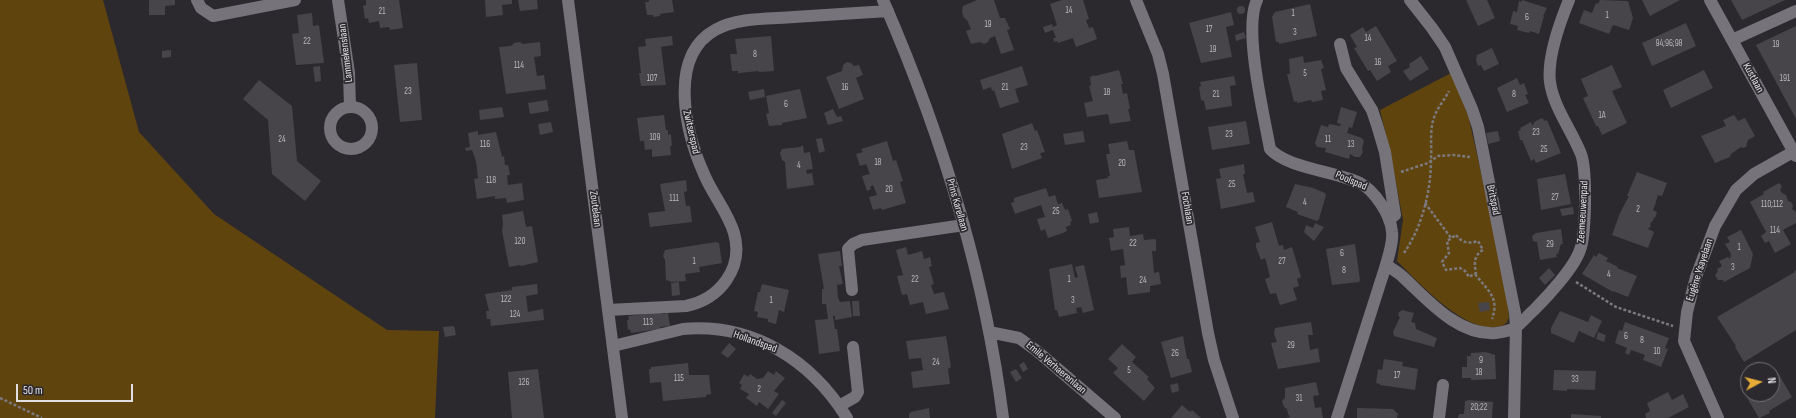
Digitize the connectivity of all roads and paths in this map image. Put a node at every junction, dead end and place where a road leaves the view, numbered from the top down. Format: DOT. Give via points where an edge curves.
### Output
graph roads {
  1 [pos="197,0"];
  2 [pos="295,0"];
  3 [pos="338,0"];
  4 [pos="568,0"];
  5 [pos="1136,0"];
  6 [pos="1258,0"];
  7 [pos="1410,0"];
  8 [pos="1569,0"];
  9 [pos="1710,0"];
  10 [pos="885,6"];
  11 [pos="1796,11"];
  12 [pos="1732,40"];
  13 [pos="1340,44"];
  14 [pos="1457,72"];
  15 [pos="350,107"];
  16 [pos="1795,154"];
  17 [pos="1431,159"];
  18 [pos="1484,160"];
  19 [pos="1390,180"];
  20 [pos="1425,203"];
  21 [pos="1389,220"];
  22 [pos="964,225"];
  23 [pos="1451,238"];
  24 [pos="1389,266"];
  25 [pos="1475,274"];
  26 [pos="1564,275"];
  27 [pos="852,290"];
  28 [pos="608,310"];
  29 [pos="1516,327"];
  30 [pos="1684,330"];
  31 [pos="989,332"];
  32 [pos="1488,333"];
  33 [pos="613,346"];
  34 [pos="853,347"];
  35 [pos="1443,385"];
  36 [pos="0,398"];
  37 [pos="840,406"];
  38 [pos="42,418"];
  39 [pos="622,418"];
  40 [pos="847,418"];
  41 [pos="1003,418"];
  42 [pos="1115,418"];
  43 [pos="1233,418"];
  44 [pos="1337,418"];
  45 [pos="1439,418"];
  46 [pos="1514,418"];
  47 [pos="1718,418"];
  1 -- 2 [label="street" via="201,8 213,16"];
  3 -- 15 [label="street, Lammekenslaan" via="349,73"];
  4 -- 28 [label="street, Zoutelaan"];
  5 -- 43 [label="street, Fochlaan" via="1158,54 1163,74 1208,333"];
  6 -- 21 [label="street, Poolspad" via="1252,17 1252,42 1270,149 1282,159 1344,177 1367,187 1373,192"];
  7 -- 14 [label="street, Britspad" via="1445,47"];
  8 -- 26 [label="street, Zeemeeuwenpad" via="1552,56 1549,81 1552,93 1581,155 1585,172 1581,249"];
  9 -- 12 [label="street, Kustlaan"];
  10 -- 22 [label="street, Prins Karellaan" via="931,117"];
  10 -- 28 [label="street, Zwitserspad" via="741,21 714,30 704,38 695,49 688,67 684,84 685,105 689,131 704,174 735,234 735,263 722,286 697,304"];
  11 -- 12 [label="street"];
  12 -- 16 [label="street, Kustlaan"];
  13 -- 19 [label="street" via="1346,68 1372,110 1385,152"];
  14 -- 17 [label="path" via="1449,92 1434,115 1430,134"];
  14 -- 18 [label="street, Britspad" via="1478,127"];
  16 -- 30 [label="street, Eugène Ysayelaan" via="1742,182 1731,197 1715,226 1696,277"];
  17 -- 18 [label="path" via="1454,155"];
  17 -- 19 [label="path" via="1428,163 1405,170"];
  17 -- 20 [label="path"];
  18 -- 29 [label="street, Britspad"];
  19 -- 21 [label="street" via="1395,215"];
  20 -- 23 [label="path"];
  20 -- 24 [label="path" via="1410,244"];
  21 -- 24 [label="street, Poolspad" via="1392,232"];
  22 -- 27 [label="street" via="862,240 853,244 848,249"];
  22 -- 31 [label="street, Prins Karellaan"];
  23 -- 25 [label="path" via="1456,235 1459,240 1465,242 1478,241 1483,250 1475,259"];
  23 -- 25 [label="path" via="1447,240 1449,253 1442,262 1446,270 1460,268 1469,277"];
  24 -- 32 [label="street, Zeemeeuwenpad" via="1442,313 1468,328"];
  24 -- 44 [label="street, Poolspad"];
  25 -- 32 [label="path" via="1493,298 1496,309"];
  26 -- 29 [label="street, Zeemeeuwenpad"];
  26 -- 30 [label="path" via="1616,307"];
  28 -- 33 [label="street, Zoutelaan"];
  29 -- 32 [label="street, Zeemeeuwenpad" via="1503,332"];
  29 -- 46 [label="street, Britspad"];
  30 -- 47 [label="street, Eugène Ysayelaan" via="1684,341"];
  31 -- 41 [label="street, Prins Karellaan"];
  31 -- 42 [label="street, Emile Verhaerenlaan" via="1019,338"];
  33 -- 37 [label="street, Hollandspad" via="688,329 708,329 743,335 783,352 803,365"];
  33 -- 39 [label="street, Zoutelaan"];
  34 -- 37 [label="street" via="858,392 855,397"];
  35 -- 45 [label="street"];
  36 -- 38 [label="path"];
  37 -- 40 [label="street, Hollandspad"];
}
